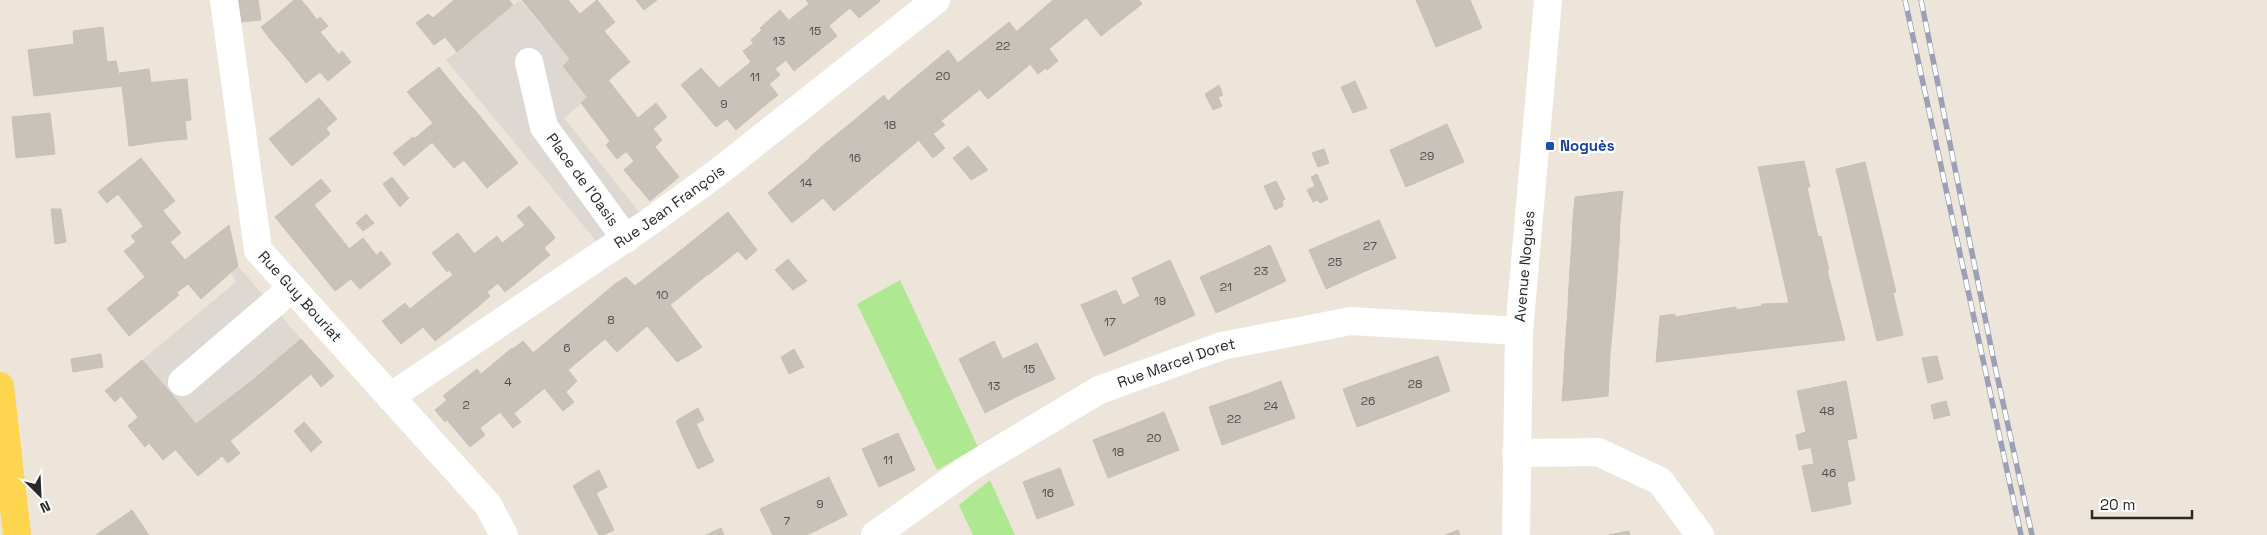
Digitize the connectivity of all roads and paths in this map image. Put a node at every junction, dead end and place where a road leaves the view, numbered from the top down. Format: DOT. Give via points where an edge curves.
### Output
graph roads {
  1 [pos="224,0"];
  2 [pos="936,0"];
  3 [pos="1548,0"];
  4 [pos="529,62"];
  5 [pos="626,239"];
  6 [pos="292,288"];
  7 [pos="1519,331"];
  8 [pos="182,382"];
  9 [pos="0,386"];
  10 [pos="390,397"];
  11 [pos="1516,454"];
  12 [pos="17,535"];
  13 [pos="504,535"];
  14 [pos="875,535"];
  15 [pos="1516,535"];
  16 [pos="1700,535"];
  1 -- 6 [label="street, Rue Guy Bouriat" via="258,250"];
  2 -- 5 [label="street, Rue Jean François" via="717,173"];
  3 -- 7 [label="street, Avenue Noguès"];
  4 -- 5 [label="street, Place de l'Oasis" via="544,127"];
  5 -- 10 [label="street, Rue Jean François"];
  6 -- 8 [label="street"];
  6 -- 10 [label="street, Rue Guy Bouriat"];
  7 -- 11 [label="street, Avenue Noguès"];
  7 -- 14 [label="street, Rue Marcel Doret" via="1351,321 1222,346 1099,390 969,468"];
  9 -- 12 [label="main road"];
  10 -- 13 [label="street, Rue Guy Bouriat" via="488,506"];
  11 -- 15 [label="street, Avenue Noguès"];
  11 -- 16 [label="street" via="1598,452 1660,481"];
}
